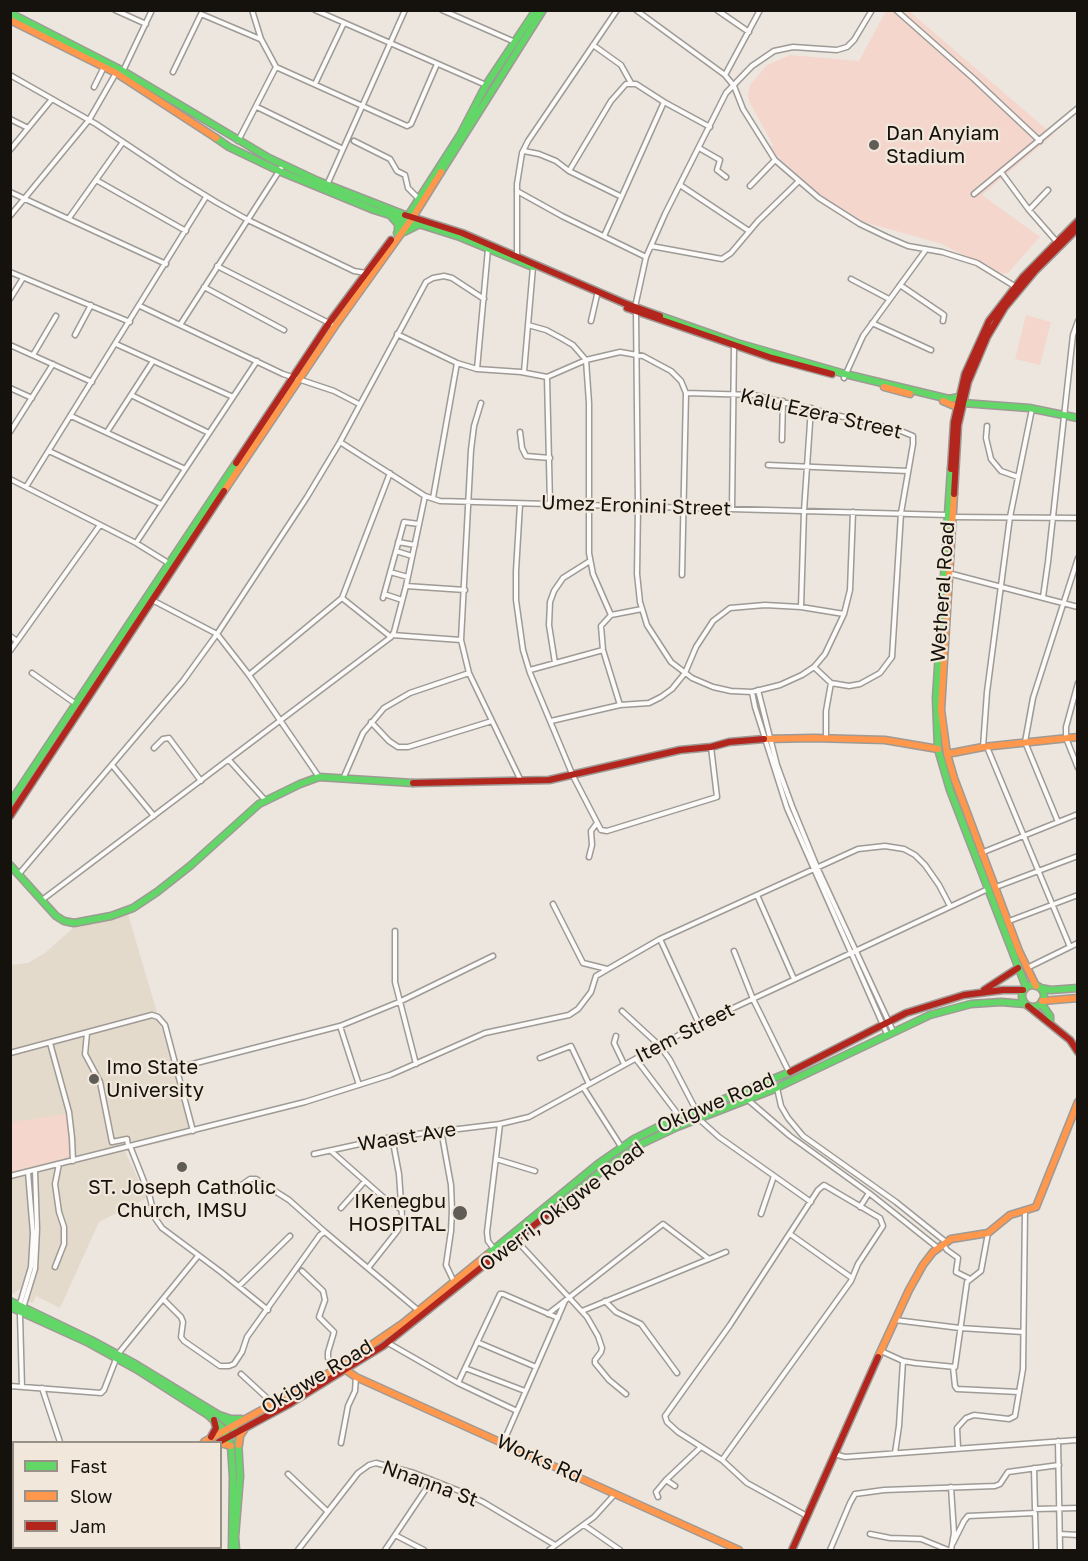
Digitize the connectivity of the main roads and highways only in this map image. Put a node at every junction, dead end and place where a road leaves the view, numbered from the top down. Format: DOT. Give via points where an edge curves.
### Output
graph roads {
  1 [pos="536,10"];
  2 [pos="543,10"];
  3 [pos="10,13"];
  4 [pos="11,21"];
  5 [pos="34,27"];
  6 [pos="525,33"];
  7 [pos="120,72"];
  8 [pos="156,96"];
  9 [pos="281,168"];
  10 [pos="390,215"];
  11 [pos="409,218"];
  12 [pos="1077,221"];
  13 [pos="420,224"];
  14 [pos="1077,228"];
  15 [pos="399,233"];
  16 [pos="1017,288"];
  17 [pos="635,310"];
  18 [pos="332,325"];
  19 [pos="844,376"];
  20 [pos="960,403"];
  21 [pos="1077,418"];
  22 [pos="171,565"];
  23 [pos="947,573"];
  24 [pos="78,707"];
  25 [pos="1077,736"];
  26 [pos="938,749"];
  27 [pos="947,754"];
  28 [pos="18,798"];
  29 [pos="10,803"];
  30 [pos="10,816"];
  31 [pos="10,865"];
  32 [pos="1018,968"];
  33 [pos="1038,987"];
  34 [pos="1025,988"];
  35 [pos="1077,988"];
  36 [pos="980,992"];
  37 [pos="1077,998"];
  38 [pos="1042,1002"];
  39 [pos="1027,1005"];
  40 [pos="1050,1022"];
  41 [pos="1077,1052"];
  42 [pos="1077,1102"];
  43 [pos="693,1118"];
  44 [pos="476,1269"];
  45 [pos="10,1301"];
  46 [pos="10,1307"];
  47 [pos="20,1310"];
  48 [pos="421,1314"];
  49 [pos="340,1370"];
  50 [pos="276,1407"];
  51 [pos="213,1415"];
  52 [pos="245,1419"];
  53 [pos="233,1425"];
  54 [pos="248,1426"];
  55 [pos="224,1430"];
  56 [pos="237,1432"];
  57 [pos="228,1437"];
  58 [pos="206,1441"];
  59 [pos="222,1442"];
  60 [pos="222,1444"];
  61 [pos="239,1445"];
  62 [pos="231,1446"];
  63 [pos="236,1477"];
  64 [pos="234,1551"];
  65 [pos="739,1551"];
  66 [pos="792,1551"];
  1 -- 6 [label="main road"];
  2 -- 6 [label="main road"];
  3 -- 5 [label="main road"];
  4 -- 5 [label="main road"];
  5 -- 7 [label="main road"];
  5 -- 7 [label="main road"];
  6 -- 11 [label="main road"];
  6 -- 11 [label="main road" via="486,85"];
  7 -- 8 [label="main road"];
  8 -- 9 [label="main road"];
  8 -- 9 [label="main road" via="229,147"];
  9 -- 10 [label="main road"];
  9 -- 11 [label="main road"];
  10 -- 11 [label="main road"];
  10 -- 15 [label="main road" via="398,224"];
  11 -- 13 [label="main road"];
  11 -- 15 [label="main road"];
  11 -- 17 [label="main road" via="462,233"];
  12 -- 16 [label="main road, Wetheral Road"];
  13 -- 15 [label="main road"];
  13 -- 17 [label="main road"];
  14 -- 16 [label="main road, Wetheral Road"];
  15 -- 18 [label="main road"];
  15 -- 18 [label="main road" via="366,273"];
  16 -- 20 [label="main road, Wetheral Road" via="985,329 972,356"];
  17 -- 19 [label="main road"];
  17 -- 19 [label="main road" via="734,346"];
  18 -- 22 [label="main road"];
  19 -- 20 [label="main road"];
  20 -- 21 [label="main road" via="1032,409"];
  20 -- 23 [label="main road, Wetheral Road" via="954,422"];
  22 -- 24 [label="main road"];
  22 -- 24 [label="main road" via="152,600"];
  23 -- 26 [label="main road, Wetheral Road" via="936,698"];
  23 -- 27 [label="main road, Wetheral Road" via="941,710"];
  24 -- 28 [label="main road"];
  25 -- 27 [label="main road"];
  26 -- 31 [label="main road" via="885,740 768,739 680,750 573,776 521,781 396,783 319,777 259,804 190,866 133,908 74,923 64,921"];
  26 -- 32 [label="main road, Wetheral Road"];
  27 -- 33 [label="main road, Wetheral Road" via="1026,968"];
  28 -- 29 [label="main road"];
  28 -- 30 [label="main road"];
  32 -- 34 [label="main road, Wetheral Road"];
  32 -- 36 [label="main road"];
  33 -- 34 [label="main road"];
  33 -- 35 [label="main road"];
  33 -- 38 [label="main road"];
  34 -- 36 [label="main road, Okigwe Road"];
  34 -- 39 [label="main road" via="1022,997"];
  36 -- 43 [label="main road, Okigwe Road" via="906,1013 789,1072 697,1111"];
  37 -- 38 [label="main road"];
  38 -- 39 [label="main road" via="1033,1007"];
  38 -- 40 [label="main road"];
  39 -- 40 [label="main road"];
  39 -- 43 [label="main road, Owerri, Okigwe Road" via="971,1004 930,1015 777,1088"];
  40 -- 41 [label="main road"];
  42 -- 66 [label="main road" via="1036,1207 1010,1215 988,1233 962,1236 942,1244 923,1265"];
  43 -- 44 [label="main road, Owerri, Okigwe Road" via="621,1157"];
  43 -- 44 [label="main road, Okigwe Road" via="680,1117 653,1130 598,1164 494,1249"];
  44 -- 48 [label="main road, Owerri, Okigwe Road"];
  44 -- 48 [label="main road, Okigwe Road" via="454,1282"];
  45 -- 47 [label="main road"];
  46 -- 47 [label="main road"];
  47 -- 51 [label="main road" via="117,1356"];
  48 -- 49 [label="main road, Okigwe Road"];
  48 -- 49 [label="main road, Owerri, Okigwe Road" via="388,1342"];
  49 -- 50 [label="main road, Okigwe Road"];
  49 -- 65 [label="main road, Works Rd"];
  50 -- 52 [label="main road, Okigwe Road"];
  50 -- 54 [label="main road"];
  51 -- 52 [label="main road"];
  51 -- 53 [label="main road"];
  51 -- 55 [label="main road"];
  51 -- 58 [label="main road" via="215,1432"];
  52 -- 53 [label="main road, Okigwe Road"];
  53 -- 55 [label="main road, Okigwe Road"];
  53 -- 56 [label="main road"];
  54 -- 56 [label="main road"];
  54 -- 61 [label="main road"];
  55 -- 57 [label="main road"];
  55 -- 58 [label="main road, Okigwe Road"];
  56 -- 57 [label="main road"];
  56 -- 61 [label="main road"];
  57 -- 59 [label="main road"];
  57 -- 62 [label="main road"];
  60 -- 62 [label="main road"];
  61 -- 63 [label="main road"];
  62 -- 63 [label="main road"];
  63 -- 64 [label="main road"];
}
